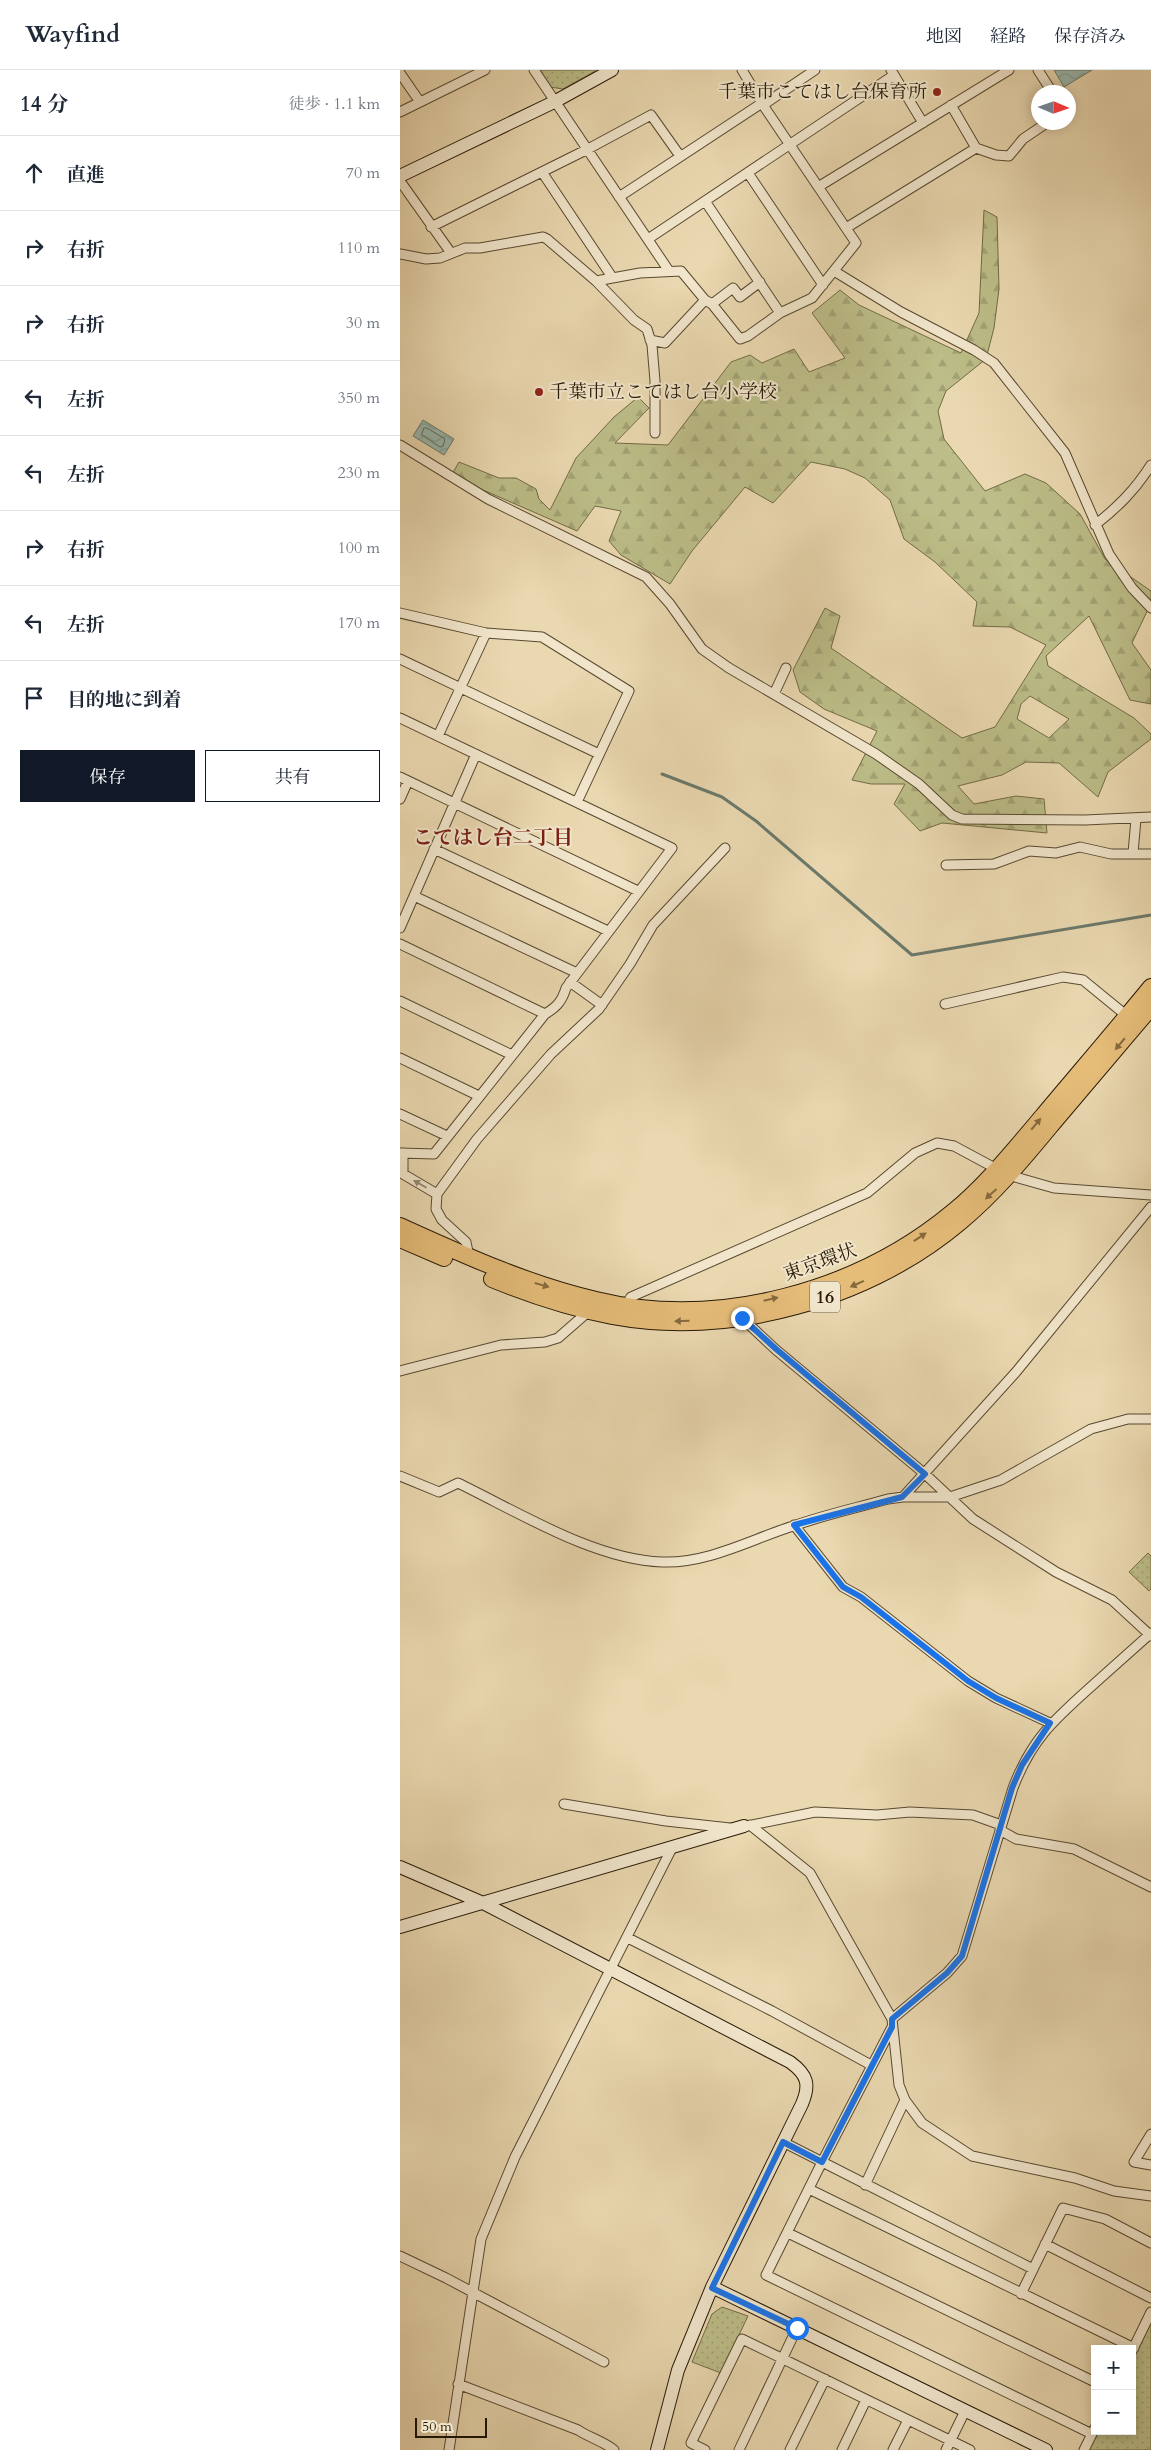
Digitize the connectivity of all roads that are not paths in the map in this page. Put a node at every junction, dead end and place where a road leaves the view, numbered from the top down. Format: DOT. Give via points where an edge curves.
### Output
graph roads {
  1 [pos="485,70"];
  2 [pos="534,70"];
  3 [pos="612,70"];
  4 [pos="742,70"];
  5 [pos="815,70"];
  6 [pos="1009,70"];
  7 [pos="1038,70"];
  8 [pos="400,73"];
  9 [pos="469,73"];
  10 [pos="893,73"];
  11 [pos="1048,85"];
  12 [pos="420,102"];
  13 [pos="554,102"];
  14 [pos="762,104"];
  15 [pos="951,106"];
  16 [pos="400,112"];
  17 [pos="923,122"];
  18 [pos="1036,130"];
  19 [pos="790,144"];
  20 [pos="976,148"];
  21 [pos="588,149"];
  22 [pos="680,156"];
  23 [pos="542,172"];
  24 [pos="748,173"];
  25 [pos="400,176"];
  26 [pos="400,181"];
  27 [pos="818,187"];
  28 [pos="619,196"];
  29 [pos="705,201"];
  30 [pos="431,227"];
  31 [pos="846,228"];
  32 [pos="648,239"];
  33 [pos="451,253"];
  34 [pos="400,254"];
  35 [pos="669,271"];
  36 [pos="834,271"];
  37 [pos="612,277"];
  38 [pos="596,281"];
  39 [pos="760,282"];
  40 [pos="822,285"];
  41 [pos="709,302"];
  42 [pos="780,313"];
  43 [pos="650,340"];
  44 [pos="655,433"];
  45 [pos="400,445"];
  46 [pos="1151,465"];
  47 [pos="1095,525"];
  48 [pos="1151,608"];
  49 [pos="400,613"];
  50 [pos="486,634"];
  51 [pos="400,659"];
  52 [pos="786,668"];
  53 [pos="461,688"];
  54 [pos="774,694"];
  55 [pos="400,718"];
  56 [pos="438,736"];
  57 [pos="476,754"];
  58 [pos="600,754"];
  59 [pos="404,779"];
  60 [pos="400,799"];
  61 [pos="577,802"];
  62 [pos="454,803"];
  63 [pos="1151,817"];
  64 [pos="1136,819"];
  65 [pos="724,848"];
  66 [pos="434,849"];
  67 [pos="1133,853"];
  68 [pos="1151,854"];
  69 [pos="946,865"];
  70 [pos="638,891"];
  71 [pos="414,896"];
  72 [pos="400,928"];
  73 [pos="608,931"];
  74 [pos="400,944"];
  75 [pos="577,973"];
  76 [pos="570,982"];
  77 [pos="1151,987"];
  78 [pos="400,1001"];
  79 [pos="945,1004"];
  80 [pos="602,1005"];
  81 [pos="1151,1007"];
  82 [pos="544,1014"];
  83 [pos="1128,1016"];
  84 [pos="512,1055"];
  85 [pos="400,1058"];
  86 [pos="480,1096"];
  87 [pos="400,1114"];
  88 [pos="448,1136"];
  89 [pos="402,1153"];
  90 [pos="1002,1173"];
  91 [pos="438,1194"];
  92 [pos="1151,1195"];
  93 [pos="1151,1207"];
  94 [pos="400,1226"];
  95 [pos="400,1239"];
  96 [pos="469,1257"];
  97 [pos="626,1305"];
  98 [pos="590,1311"];
  99 [pos="742,1318"];
  100 [pos="400,1371"];
  101 [pos="1151,1419"];
  102 [pos="925,1474"];
  103 [pos="400,1476"];
  104 [pos="902,1497"];
  105 [pos="950,1497"];
  106 [pos="794,1525"];
  107 [pos="1150,1635"];
  108 [pos="1050,1723"];
  109 [pos="564,1804"];
  110 [pos="743,1827"];
  111 [pos="1001,1828"];
  112 [pos="674,1846"];
  113 [pos="400,1867"];
  114 [pos="1151,1887"];
  115 [pos="483,1903"];
  116 [pos="400,1927"];
  117 [pos="628,1938"];
  118 [pos="610,1970"];
  119 [pos="892,2023"];
  120 [pos="871,2065"];
  121 [pos="906,2100"];
  122 [pos="1151,2134"];
  123 [pos="783,2142"];
  124 [pos="822,2162"];
  125 [pos="1151,2165"];
  126 [pos="865,2184"];
  127 [pos="809,2189"];
  128 [pos="1151,2196"];
  129 [pos="788,2233"];
  130 [pos="1151,2243"];
  131 [pos="1045,2244"];
  132 [pos="400,2256"];
  133 [pos="1033,2269"];
  134 [pos="712,2288"];
  135 [pos="472,2293"];
  136 [pos="1021,2294"];
  137 [pos="1151,2298"];
  138 [pos="1151,2312"];
  139 [pos="797,2328"];
  140 [pos="1123,2345"];
  141 [pos="1135,2345"];
  142 [pos="783,2359"];
  143 [pos="604,2362"];
  144 [pos="825,2379"];
  145 [pos="1091,2380"];
  146 [pos="458,2384"];
  147 [pos="866,2400"];
  148 [pos="966,2411"];
  149 [pos="908,2420"];
  150 [pos="1091,2430"];
  151 [pos="1091,2435"];
  152 [pos="951,2440"];
  153 [pos="449,2450"];
  154 [pos="614,2450"];
  155 [pos="657,2450"];
  156 [pos="705,2450"];
  157 [pos="739,2450"];
  158 [pos="790,2450"];
  159 [pos="842,2450"];
  160 [pos="893,2450"];
  161 [pos="946,2450"];
  162 [pos="970,2450"];
  163 [pos="1046,2450"];
  164 [pos="1084,2450"];
  1 -- 9 [label="street"];
  2 -- 13 [label="street"];
  3 -- 13 [label="street"];
  4 -- 14 [label="street"];
  5 -- 14 [label="street"];
  6 -- 15 [label="street"];
  7 -- 11 [label="street"];
  8 -- 12 [label="street"];
  9 -- 12 [label="street"];
  10 -- 17 [label="street"];
  10 -- 19 [label="street"];
  12 -- 16 [label="street"];
  13 -- 21 [label="street"];
  13 -- 25 [label="street"];
  14 -- 19 [label="street"];
  14 -- 22 [label="street"];
  15 -- 17 [label="street"];
  15 -- 20 [label="street"];
  17 -- 27 [label="street"];
  18 -- 20 [label="street" via="1023,139 1009,156"];
  19 -- 24 [label="street"];
  19 -- 27 [label="street"];
  20 -- 31 [label="street"];
  21 -- 22 [label="street" via="651,115"];
  21 -- 23 [label="street"];
  21 -- 28 [label="street"];
  22 -- 28 [label="street"];
  23 -- 30 [label="street"];
  23 -- 37 [label="street"];
  24 -- 29 [label="street"];
  24 -- 40 [label="street"];
  26 -- 30 [label="street"];
  27 -- 31 [label="street"];
  28 -- 32 [label="street"];
  29 -- 32 [label="street"];
  29 -- 39 [label="street"];
  30 -- 33 [label="street"];
  31 -- 36 [label="street" via="856,243"];
  32 -- 35 [label="street"];
  33 -- 34 [label="street" via="440,258"];
  33 -- 38 [label="street" via="465,248 543,237"];
  35 -- 37 [label="street"];
  35 -- 41 [label="street" via="681,271"];
  36 -- 40 [label="street"];
  36 -- 47 [label="street" via="994,363 1065,453"];
  37 -- 38 [label="street"];
  38 -- 43 [label="street" via="647,329"];
  39 -- 41 [label="street" via="740,296 732,288"];
  39 -- 42 [label="street"];
  40 -- 42 [label="street" via="812,298"];
  41 -- 42 [label="street" via="740,339"];
  41 -- 43 [label="street" via="665,343"];
  43 -- 44 [label="street" via="655,381"];
  45 -- 54 [label="street" via="488,499 646,577 702,649"];
  46 -- 47 [label="street" via="1128,497"];
  47 -- 48 [label="street" via="1113,561"];
  49 -- 50 [label="street"];
  50 -- 53 [label="street"];
  50 -- 58 [label="street" via="542,637 629,691"];
  51 -- 53 [label="street"];
  52 -- 54 [label="street"];
  53 -- 56 [label="street"];
  53 -- 58 [label="street"];
  54 -- 64 [label="street" via="876,754 919,784 952,815 962,819"];
  55 -- 56 [label="street"];
  56 -- 57 [label="street"];
  57 -- 61 [label="street"];
  57 -- 62 [label="street"];
  58 -- 61 [label="street"];
  59 -- 60 [label="street"];
  59 -- 62 [label="street"];
  61 -- 70 [label="street" via="672,848"];
  62 -- 66 [label="street"];
  62 -- 70 [label="street"];
  63 -- 64 [label="street"];
  64 -- 67 [label="street"];
  65 -- 80 [label="street" via="653,925"];
  66 -- 71 [label="street"];
  66 -- 73 [label="street"];
  67 -- 68 [label="street"];
  67 -- 69 [label="street" via="1111,854 1080,846 1056,853 1029,851 994,864"];
  70 -- 73 [label="street"];
  71 -- 72 [label="street"];
  71 -- 75 [label="street"];
  73 -- 75 [label="street"];
  74 -- 82 [label="street"];
  75 -- 76 [label="street"];
  76 -- 80 [label="street"];
  76 -- 82 [label="street" via="562,1000"];
  77 -- 83 [label="highway, 東京環状 / 16"];
  78 -- 84 [label="street"];
  79 -- 83 [label="street" via="1063,976 1083,980"];
  80 -- 91 [label="street" via="552,1054 484,1132"];
  81 -- 90 [label="highway, 東京環状 / 16, one-way"];
  82 -- 84 [label="street"];
  90 -- 83 [label="highway, 東京環状 / 16, one-way"];
  84 -- 86 [label="street"];
  85 -- 86 [label="street"];
  86 -- 88 [label="street"];
  87 -- 88 [label="street"];
  88 -- 89 [label="street" via="434,1154"];
  91 -- 89 [label="street, one-way" via="403,1174"];
  90 -- 92 [label="street" via="1054,1188"];
  97 -- 90 [label="highway, 東京環状 / 16, one-way" via="713,1309 801,1292 841,1278 888,1257 924,1234"];
  90 -- 97 [label="street" via="954,1146 944,1143 929,1145 867,1193 631,1297"];
  90 -- 99 [label="highway, 東京環状 / 16, one-way" via="960,1222 898,1265 853,1287 804,1304"];
  91 -- 96 [label="street" via="436,1209 442,1220 466,1242"];
  93 -- 102 [label="street" via="1016,1372"];
  94 -- 96 [label="highway, 東京環状 / 16"];
  95 -- 98 [label="highway, 東京環状 / 16" via="520,1290"];
  96 -- 97 [label="highway, 東京環状 / 16, one-way" via="529,1281 598,1301"];
  99 -- 98 [label="highway, 東京環状 / 16, one-way" via="671,1321"];
  98 -- 100 [label="street" via="558,1338 501,1345"];
  99 -- 102 [label="street"];
  101 -- 105 [label="street" via="1128,1419 1091,1429 1001,1480"];
  102 -- 104 [label="street"];
  102 -- 105 [label="street"];
  103 -- 106 [label="street" via="439,1492 458,1483 578,1541 638,1559 687,1560 714,1554"];
  104 -- 105 [label="street"];
  104 -- 106 [label="street"];
  105 -- 107 [label="street" via="972,1520 1056,1572 1112,1600"];
  106 -- 108 [label="street" via="843,1587 861,1597 968,1681"];
  107 -- 108 [label="street"];
  108 -- 111 [label="street" via="1022,1765"];
  109 -- 110 [label="street" via="666,1821"];
  110 -- 111 [label="street" via="815,1812 877,1815 910,1812 973,1815"];
  110 -- 112 [label="street"];
  110 -- 119 [label="street" via="810,1873"];
  111 -- 114 [label="street" via="1016,1839 1074,1849"];
  111 -- 119 [label="street" via="962,1956"];
  112 -- 115 [label="street"];
  112 -- 117 [label="street"];
  113 -- 115 [label="street"];
  115 -- 116 [label="street"];
  115 -- 118 [label="street"];
  117 -- 118 [label="street"];
  117 -- 120 [label="street"];
  118 -- 123 [label="street" via="799,2068 806,2077 807,2092"];
  118 -- 135 [label="street" via="515,2157 481,2239"];
  119 -- 120 [label="street"];
  119 -- 121 [label="street" via="899,2085"];
  120 -- 124 [label="street"];
  121 -- 126 [label="street"];
  121 -- 128 [label="street" via="922,2123 972,2156 1075,2178 1114,2191"];
  122 -- 125 [label="street" via="1134,2162"];
  123 -- 124 [label="street"];
  123 -- 134 [label="street"];
  124 -- 126 [label="street"];
  124 -- 127 [label="street"];
  126 -- 133 [label="street"];
  127 -- 129 [label="street"];
  127 -- 136 [label="street"];
  129 -- 145 [label="street"];
  129 -- 150 [label="street" via="766,2276"];
  130 -- 131 [label="street" via="1105,2219 1063,2208"];
  131 -- 133 [label="street"];
  131 -- 137 [label="street"];
  132 -- 135 [label="street"];
  133 -- 136 [label="street"];
  134 -- 139 [label="street"];
  134 -- 155 [label="street" via="678,2370"];
  135 -- 143 [label="street"];
  135 -- 146 [label="street"];
  136 -- 140 [label="street"];
  138 -- 141 [label="street"];
  139 -- 142 [label="street"];
  139 -- 148 [label="street"];
  142 -- 144 [label="street"];
  142 -- 156 [label="street" via="742,2339 691,2443"];
  142 -- 157 [label="street"];
  144 -- 147 [label="street"];
  144 -- 158 [label="street"];
  146 -- 153 [label="street"];
  146 -- 154 [label="street" via="578,2430 603,2441"];
  147 -- 149 [label="street"];
  147 -- 159 [label="street"];
  148 -- 152 [label="street"];
  148 -- 163 [label="street"];
  149 -- 152 [label="street"];
  149 -- 160 [label="street"];
  151 -- 164 [label="street"];
  152 -- 161 [label="street"];
  152 -- 162 [label="street"];
}
